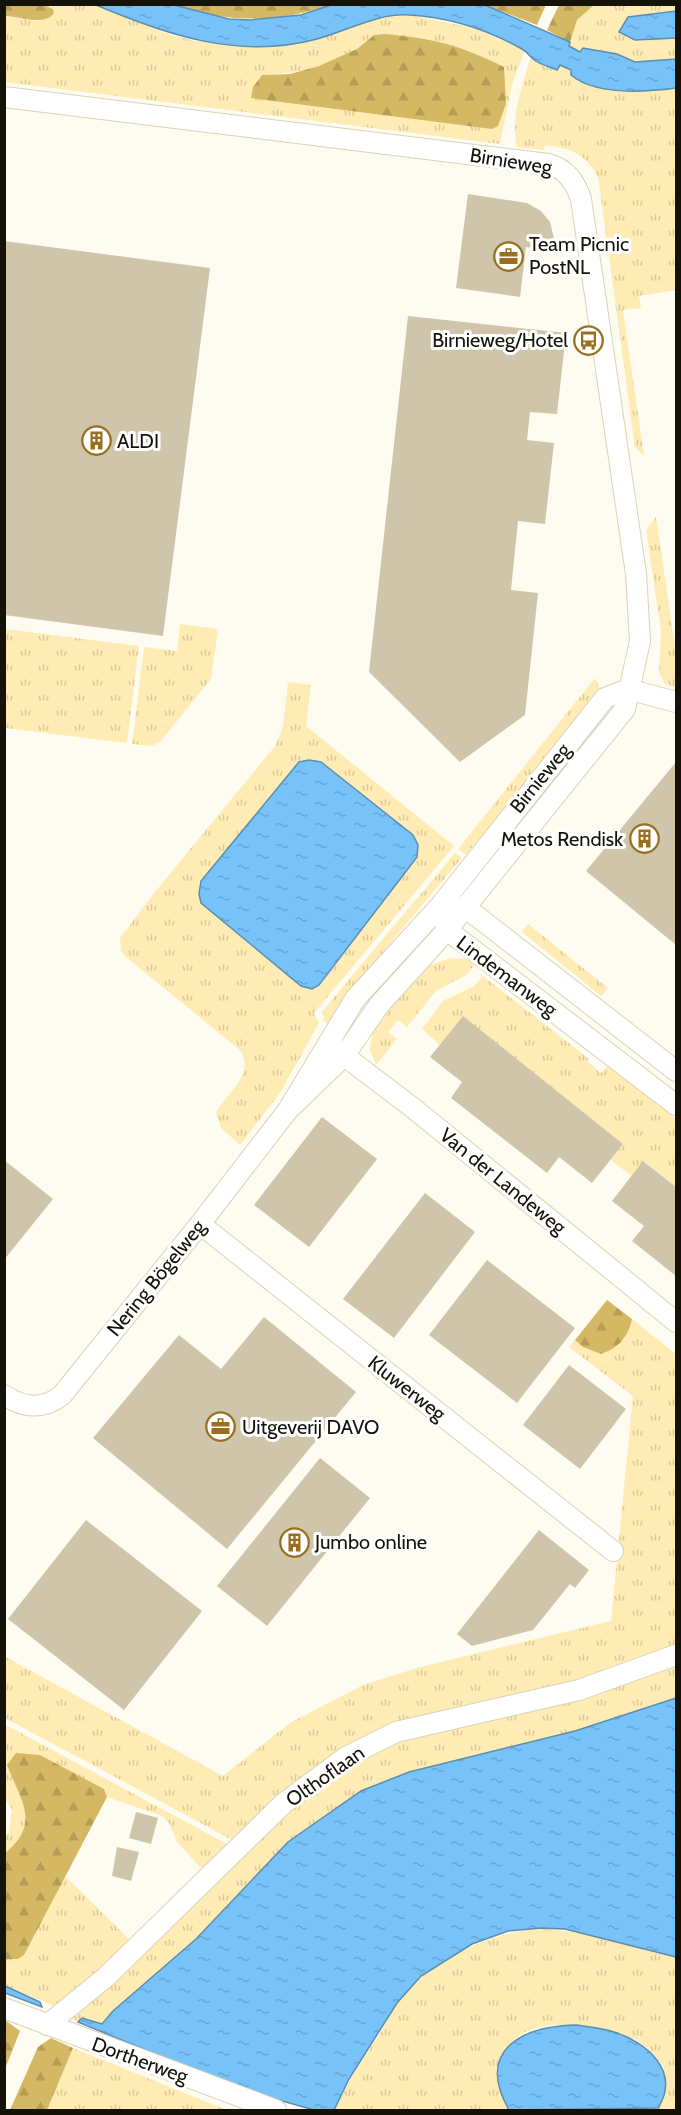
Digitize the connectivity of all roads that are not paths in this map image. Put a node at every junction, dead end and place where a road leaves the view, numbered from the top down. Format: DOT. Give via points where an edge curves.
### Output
graph roads {
  1 [pos="4,97"];
  2 [pos="628,689"];
  3 [pos="676,702"];
  4 [pos="440,906"];
  5 [pos="465,907"];
  6 [pos="447,930"];
  7 [pos="327,1043"];
  8 [pos="344,1056"];
  9 [pos="676,1071"];
  10 [pos="676,1106"];
  11 [pos="288,1110"];
  12 [pos="200,1224"];
  13 [pos="676,1322"];
  14 [pos="4,1395"];
  15 [pos="613,1551"];
  16 [pos="676,1655"];
  17 [pos="4,2008"];
  18 [pos="47,2025"];
  19 [pos="276,2110"];
  1 -- 2 [label="street, Birnieweg" via="533,162 555,165 566,173 581,199 636,574 640,641"];
  2 -- 3 [label="street"];
  2 -- 4 [label="street, Birnieweg" via="605,698"];
  2 -- 5 [label="street, Birnieweg" via="625,709"];
  4 -- 5 [label="street, Lindemanweg"];
  4 -- 6 [label="street, Lindemanweg"];
  4 -- 7 [label="street, Nering Bögelweg" via="355,999"];
  5 -- 6 [label="street, Nering Bögelweg"];
  5 -- 9 [label="street, Lindemanweg"];
  6 -- 8 [label="street, Nering Bögelweg" via="379,1005"];
  6 -- 10 [label="street, Lindemanweg"];
  7 -- 8 [label="street, Van der Landeweg"];
  7 -- 11 [label="street, Nering Bögelweg"];
  8 -- 11 [label="street, Nering Bögelweg"];
  8 -- 13 [label="street, Van der Landeweg"];
  11 -- 12 [label="street, Nering Bögelweg"];
  12 -- 14 [label="street, Nering Bögelweg" via="62,1395 39,1406 22,1405"];
  12 -- 15 [label="street, Kluwerweg"];
  16 -- 18 [label="street, Olthoflaan" via="579,1690 396,1732 346,1757 284,1803 106,1977"];
  17 -- 18 [label="street, Dortherweg"];
  18 -- 19 [label="street, Dortherweg"];
}
